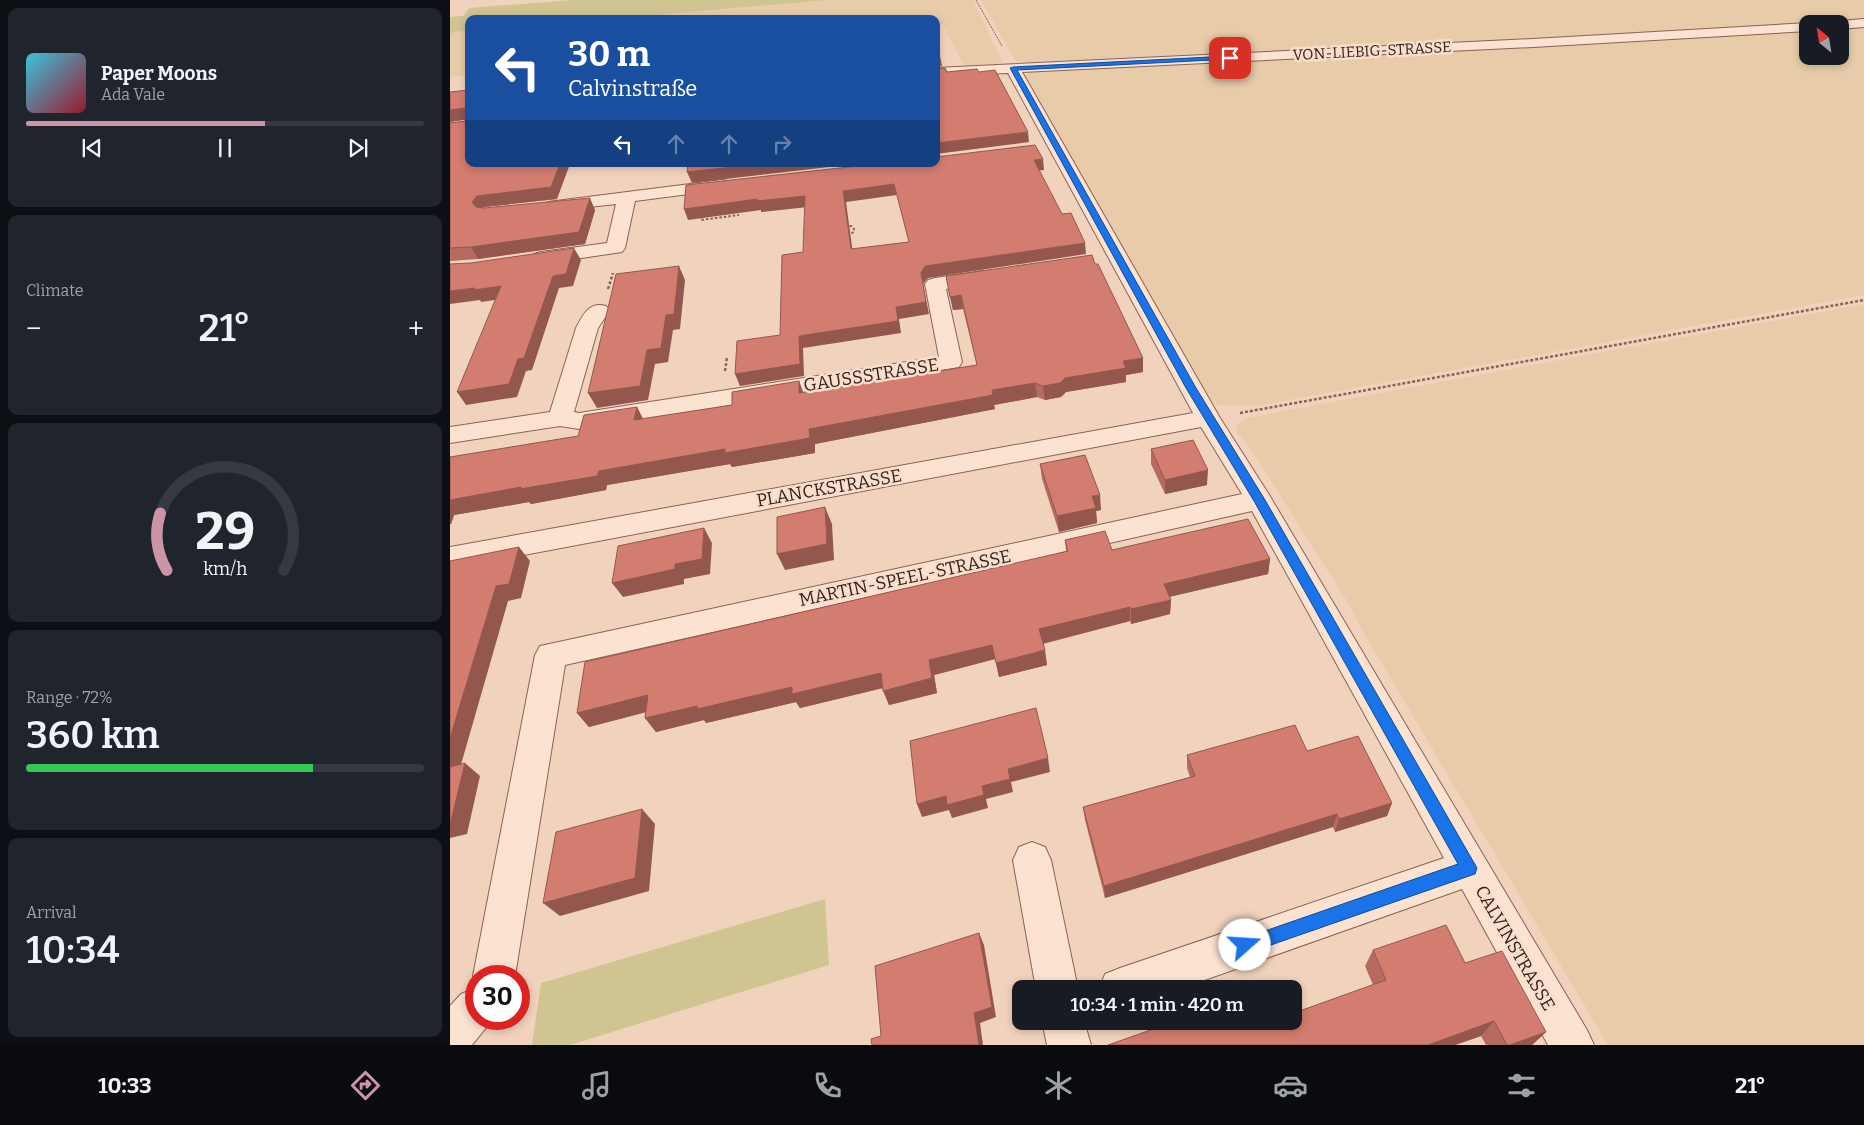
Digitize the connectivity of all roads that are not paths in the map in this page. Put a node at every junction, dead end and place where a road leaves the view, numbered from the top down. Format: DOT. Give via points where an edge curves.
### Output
graph roads {
  1 [pos="1864,23"];
  2 [pos="1849,24"];
  3 [pos="1799,28"];
  4 [pos="1013,68"];
  5 [pos="940,72"];
  6 [pos="1056,146"];
  7 [pos="1036,148"];
  8 [pos="736,184"];
  9 [pos="626,197"];
  10 [pos="536,208"];
  11 [pos="522,261"];
  12 [pos="1001,274"];
  13 [pos="599,310"];
  14 [pos="560,418"];
  15 [pos="1208,418"];
  16 [pos="450,435"];
  17 [pos="1259,500"];
  18 [pos="450,558"];
  19 [pos="1032,860"];
  20 [pos="1469,868"];
  21 [pos="496,965"];
  22 [pos="1055,980"];
  23 [pos="1146,980"];
  24 [pos="465,1021"];
  25 [pos="1065,1030"];
  26 [pos="450,1038"];
  27 [pos="1069,1045"];
  28 [pos="1572,1045"];
  1 -- 2 [label="street"];
  3 -- 4 [label="street, VON-LIEBIG-STRASSE"];
  4 -- 5 [label="street, VON-LIEBIG-STRASSE"];
  4 -- 6 [label="street, CALVINSTRASSE"];
  6 -- 7 [label="street"];
  6 -- 15 [label="street, CALVINSTRASSE" via="1108,258"];
  8 -- 9 [label="street"];
  9 -- 10 [label="street"];
  9 -- 11 [label="street" via="615,248"];
  12 -- 14 [label="street, GAUSSSTRASSE" via="935,284 951,362 648,411 578,421"];
  13 -- 14 [label="street" via="587,328"];
  14 -- 16 [label="street, GAUSSSTRASSE"];
  15 -- 17 [label="street, CALVINSTRASSE"];
  15 -- 18 [label="street, PLANCKSTRASSE"];
  17 -- 20 [label="street, CALVINSTRASSE"];
  17 -- 21 [label="street, MARTIN-SPEEL-STRASSE" via="551,655"];
  19 -- 22 [label="street"];
  20 -- 23 [label="street"];
  20 -- 28 [label="street, CALVINSTRASSE"];
  24 -- 26 [label="street"];
  25 -- 27 [label="street"];
}
